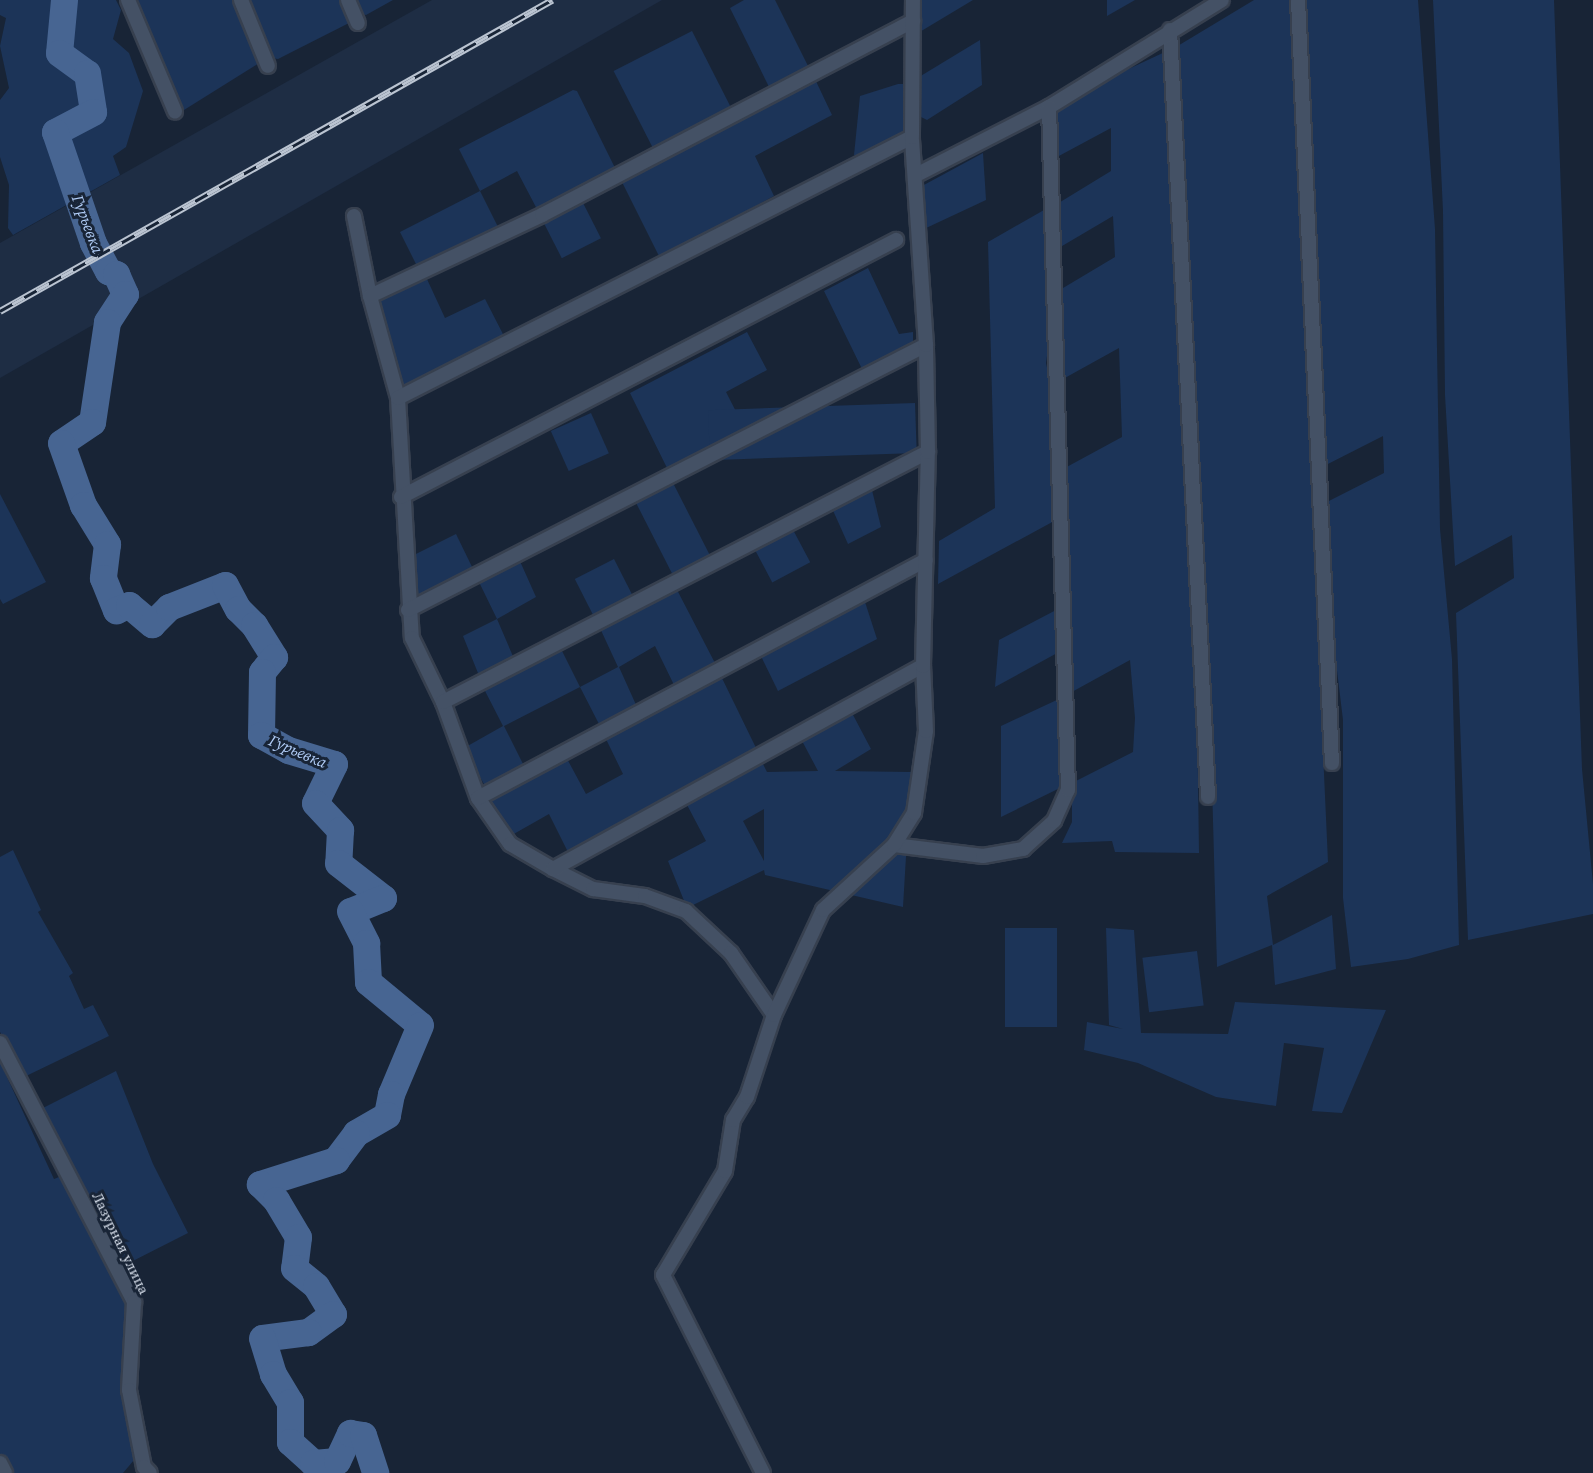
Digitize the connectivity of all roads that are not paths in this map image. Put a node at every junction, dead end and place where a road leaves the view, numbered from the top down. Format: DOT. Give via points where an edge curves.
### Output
graph roads {
  1 [pos="128,0"];
  2 [pos="241,0"];
  3 [pos="348,0"];
  4 [pos="913,0"];
  5 [pos="1222,0"];
  6 [pos="1298,0"];
  7 [pos="913,21"];
  8 [pos="358,23"];
  9 [pos="1170,30"];
  10 [pos="268,66"];
  11 [pos="1049,107"];
  12 [pos="175,111"];
  13 [pos="912,137"];
  14 [pos="916,175"];
  15 [pos="354,216"];
  16 [pos="897,240"];
  17 [pos="370,296"];
  18 [pos="926,345"];
  19 [pos="398,398"];
  20 [pos="928,452"];
  21 [pos="401,497"];
  22 [pos="926,560"];
  23 [pos="408,610"];
  24 [pos="922,666"];
  25 [pos="443,702"];
  26 [pos="1332,763"];
  27 [pos="1208,797"];
  28 [pos="478,798"];
  29 [pos="894,845"];
  30 [pos="553,869"];
  31 [pos="774,1015"];
  32 [pos="0,1043"];
  33 [pos="0,1463"];
  34 [pos="5,1473"];
  35 [pos="150,1473"];
  36 [pos="763,1473"];
  1 -- 12 [label="street"];
  2 -- 10 [label="street"];
  3 -- 8 [label="street"];
  4 -- 7 [label="street"];
  5 -- 9 [label="street"];
  6 -- 26 [label="street"];
  7 -- 13 [label="street"];
  7 -- 17 [label="street" via="542,215"];
  9 -- 11 [label="street"];
  9 -- 27 [label="street"];
  11 -- 14 [label="street"];
  11 -- 29 [label="street" via="1068,790 1054,821 1023,849 983,856"];
  13 -- 14 [label="street"];
  13 -- 19 [label="street"];
  14 -- 18 [label="street"];
  15 -- 17 [label="street"];
  16 -- 21 [label="street"];
  17 -- 19 [label="street"];
  18 -- 20 [label="street"];
  18 -- 23 [label="street"];
  19 -- 21 [label="street"];
  20 -- 22 [label="street"];
  20 -- 25 [label="street"];
  21 -- 23 [label="street"];
  22 -- 24 [label="street"];
  22 -- 28 [label="street"];
  23 -- 25 [label="street" via="412,638"];
  24 -- 29 [label="street" via="926,731 914,813"];
  24 -- 30 [label="street"];
  25 -- 28 [label="street"];
  28 -- 30 [label="street" via="510,844"];
  29 -- 31 [label="street" via="823,910"];
  30 -- 31 [label="street" via="593,890 645,896 686,911 732,953"];
  31 -- 36 [label="street" via="747,1097 733,1120 725,1171 663,1275"];
  32 -- 35 [label="street, Лазурная улица" via="134,1302 129,1390 144,1467"];
  33 -- 34 [label="street"];
}
